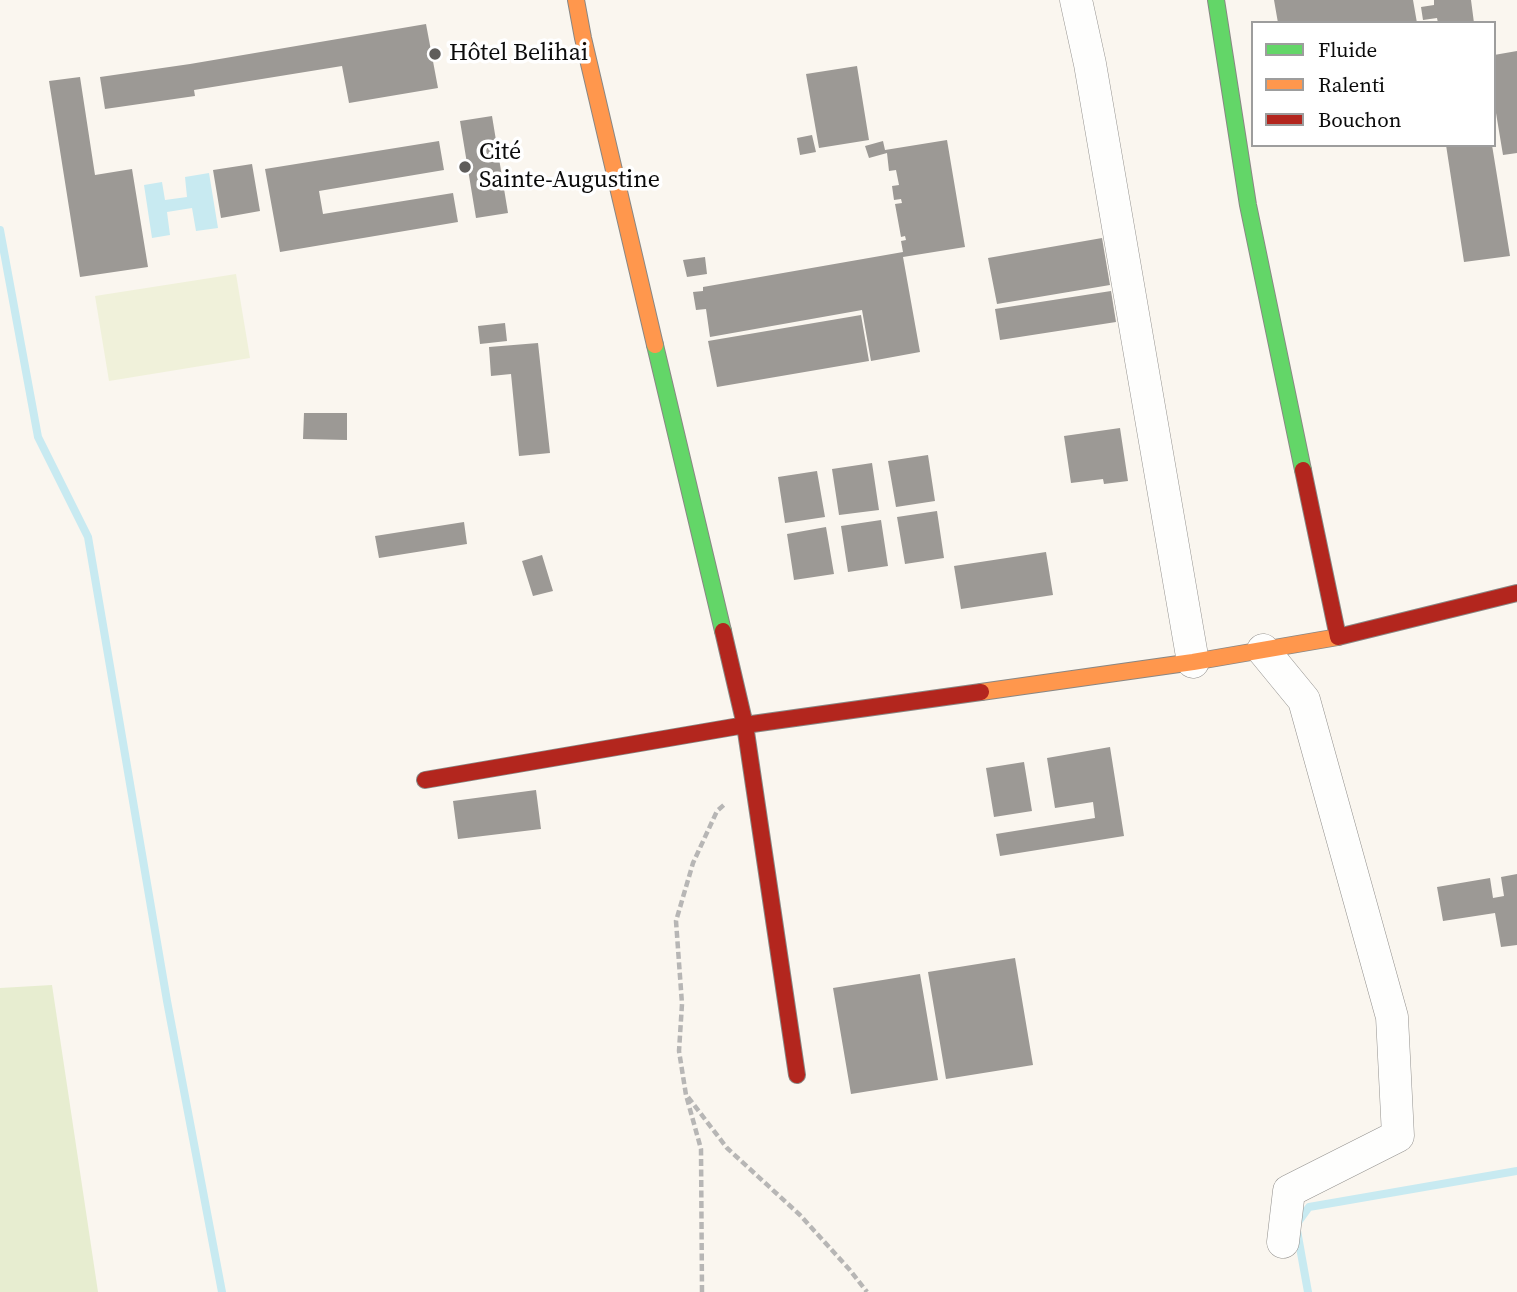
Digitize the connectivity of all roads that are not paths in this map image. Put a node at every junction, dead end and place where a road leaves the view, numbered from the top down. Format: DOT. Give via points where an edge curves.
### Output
graph roads {
  1 [pos="576,0"];
  2 [pos="1076,0"];
  3 [pos="1216,0"];
  4 [pos="1517,593"];
  5 [pos="1338,637"];
  6 [pos="1263,650"];
  7 [pos="1193,662"];
  8 [pos="745,724"];
  9 [pos="425,780"];
  10 [pos="797,1075"];
  11 [pos="1283,1242"];
  1 -- 8 [label="street"];
  2 -- 7 [label="street"];
  3 -- 5 [label="street" via="1248,205"];
  4 -- 5 [label="street"];
  5 -- 6 [label="street"];
  6 -- 7 [label="street"];
  6 -- 11 [label="street" via="1304,700 1392,1017 1398,1136 1289,1191"];
  7 -- 8 [label="street"];
  8 -- 9 [label="street"];
  8 -- 10 [label="street"];
}
